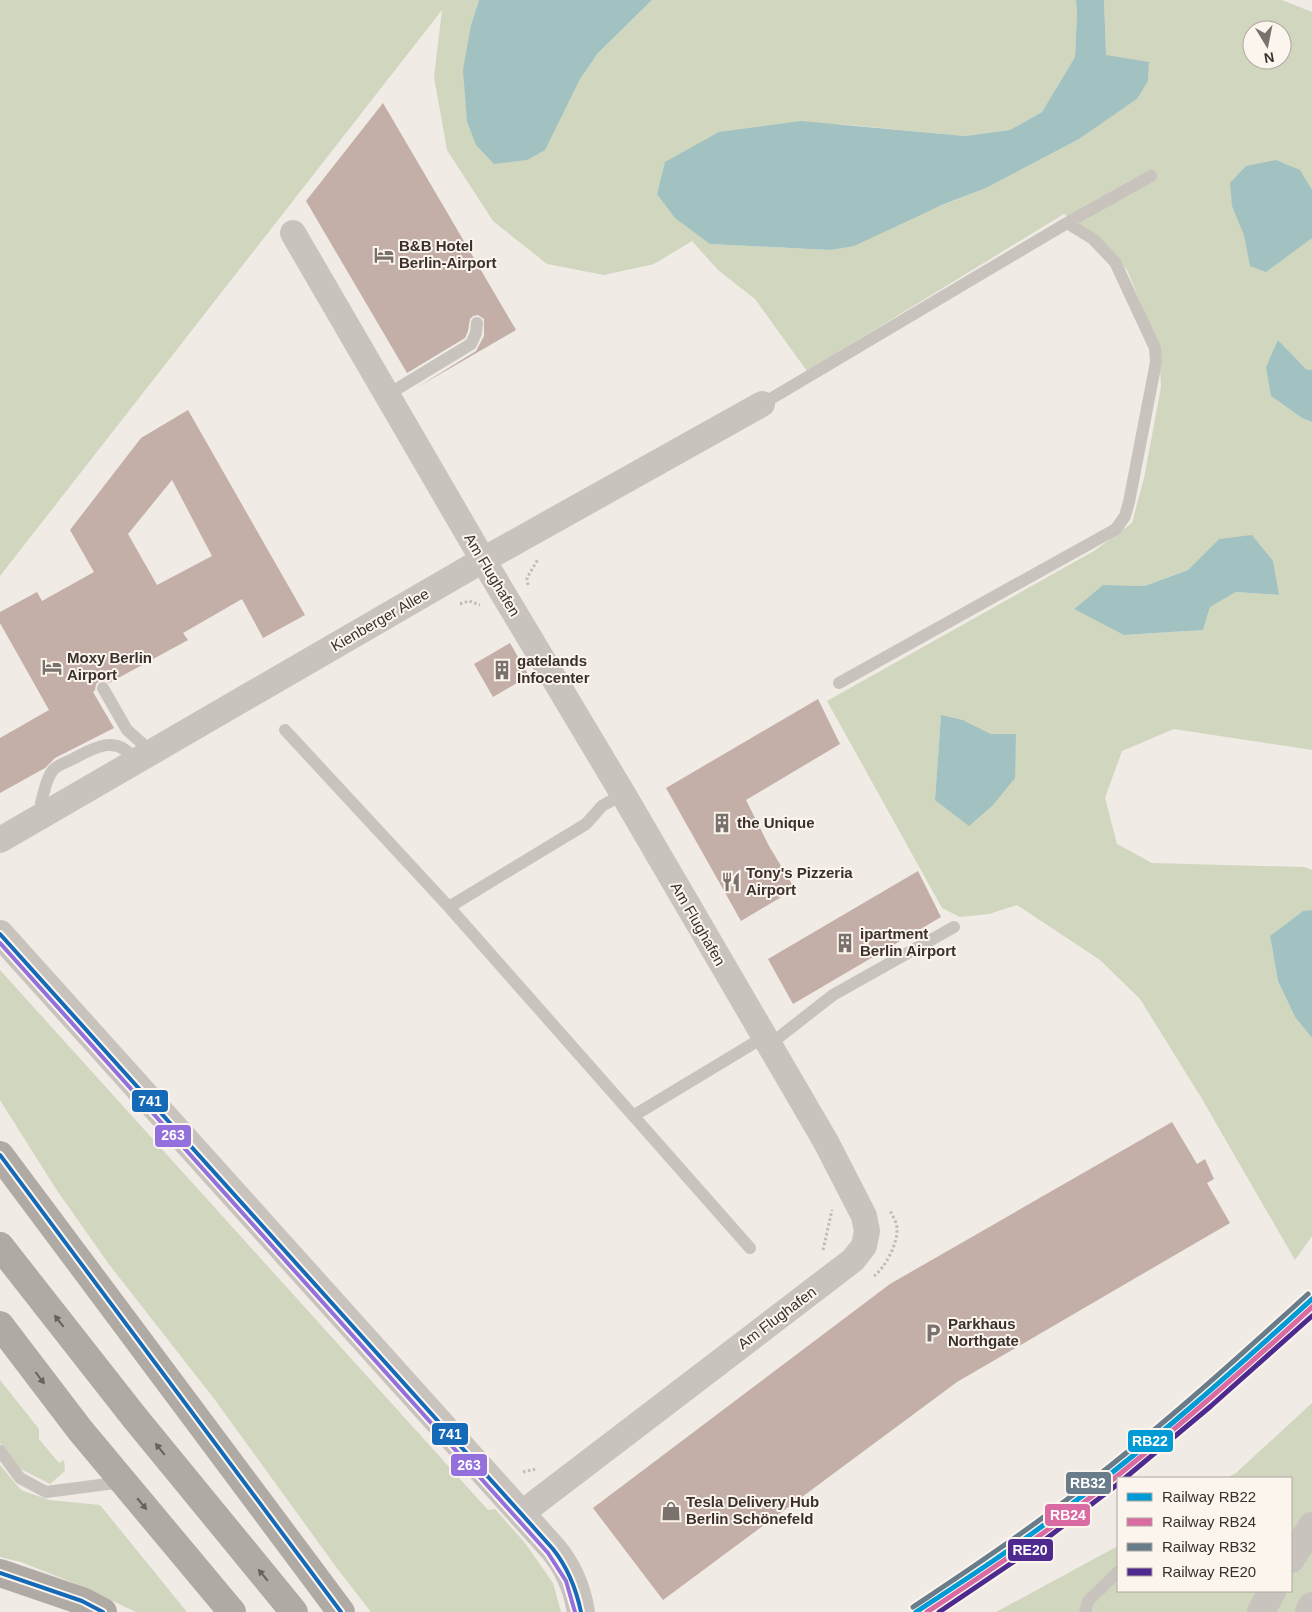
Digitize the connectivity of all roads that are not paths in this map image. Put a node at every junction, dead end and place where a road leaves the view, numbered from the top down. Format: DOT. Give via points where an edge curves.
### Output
graph roads {
  1 [pos="1151,176"];
  2 [pos="1067,223"];
  3 [pos="293,234"];
  4 [pos="477,323"];
  5 [pos="386,396"];
  6 [pos="762,404"];
  7 [pos="483,560"];
  8 [pos="839,684"];
  9 [pos="103,688"];
  10 [pos="285,730"];
  11 [pos="142,758"];
  12 [pos="623,794"];
  13 [pos="46,813"];
  14 [pos="0,840"];
  15 [pos="449,907"];
  16 [pos="954,927"];
  17 [pos="0,934"];
  18 [pos="766,1041"];
  19 [pos="633,1116"];
  20 [pos="0,1155"];
  21 [pos="0,1246"];
  22 [pos="750,1248"];
  23 [pos="0,1325"];
  24 [pos="0,1451"];
  25 [pos="123,1482"];
  26 [pos="522,1513"];
  27 [pos="1312,1526"];
  28 [pos="1292,1556"];
  29 [pos="1117,1573"];
  30 [pos="4,1574"];
  31 [pos="1271,1592"];
  32 [pos="1312,1606"];
  33 [pos="103,1612"];
  34 [pos="232,1612"];
  35 [pos="294,1612"];
  36 [pos="341,1612"];
  37 [pos="581,1612"];
  38 [pos="1085,1612"];
  39 [pos="1261,1612"];
  40 [pos="1309,1612"];
  1 -- 2 [label="lane"];
  2 -- 6 [label="lane"];
  2 -- 8 [label="lane" via="1093,239 1115,262 1155,348 1156,362 1125,516 1116,529"];
  3 -- 5 [label="street, Am Flughafen"];
  4 -- 5 [label="lane" via="471,344"];
  5 -- 7 [label="street, Am Flughafen"];
  6 -- 7 [label="street, Kienberger Allee"];
  7 -- 11 [label="street, Kienberger Allee"];
  7 -- 12 [label="street, Am Flughafen"];
  9 -- 11 [label="lane" via="127,730 144,745"];
  10 -- 15 [label="lane"];
  11 -- 13 [label="street, Kienberger Allee"];
  11 -- 13 [label="lane" via="117,744 95,746 53,770 41,803"];
  12 -- 15 [label="lane" via="602,806 586,824"];
  12 -- 18 [label="street, Am Flughafen"];
  13 -- 14 [label="street, Kienberger Allee"];
  15 -- 19 [label="lane"];
  16 -- 18 [label="lane" via="833,994"];
  17 -- 26 [label="street"];
  18 -- 19 [label="lane"];
  18 -- 26 [label="street, Am Flughafen" via="826,1142 864,1216 867,1231 864,1246 854,1260"];
  19 -- 22 [label="lane"];
  20 -- 36 [label="highway"];
  35 -- 21 [label="highway, one-way" via="141,1426"];
  23 -- 25 [label="highway, one-way"];
  24 -- 25 [label="lane" via="20,1478 46,1492"];
  25 -- 34 [label="highway, one-way"];
  26 -- 37 [label="street" via="569,1570"];
  27 -- 28 [label="street"];
  29 -- 38 [label="lane" via="1088,1601"];
  30 -- 33 [label="highway" via="82,1601"];
  31 -- 39 [label="street"];
  32 -- 40 [label="street"];
}
